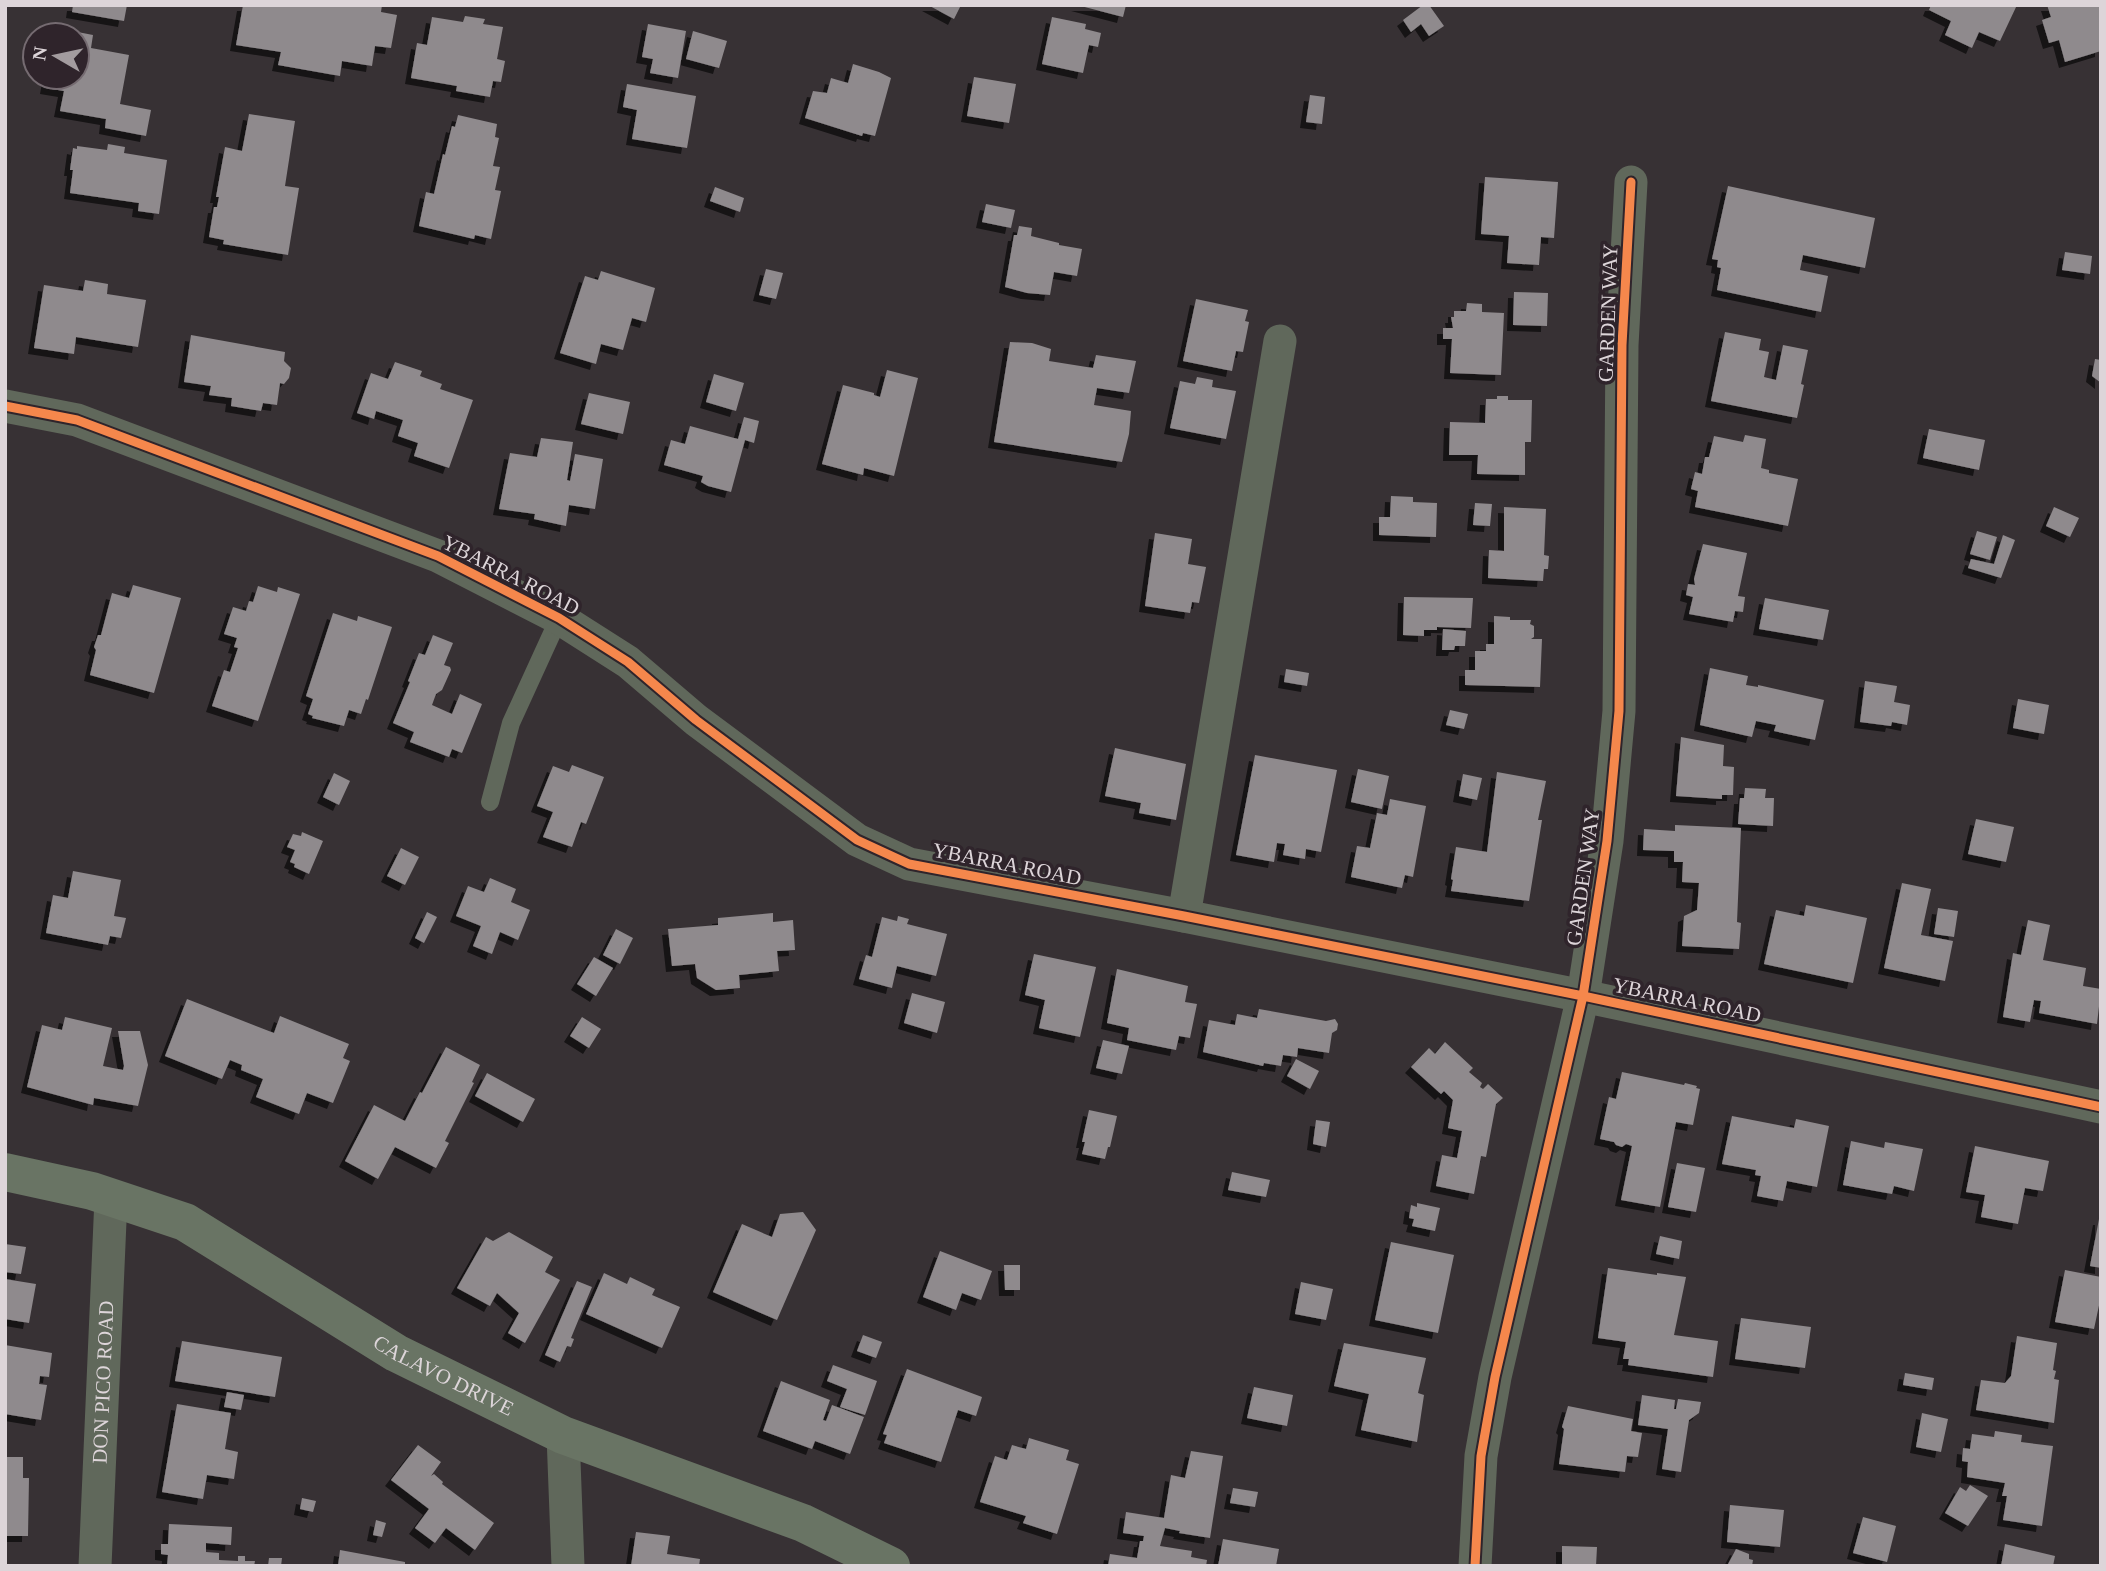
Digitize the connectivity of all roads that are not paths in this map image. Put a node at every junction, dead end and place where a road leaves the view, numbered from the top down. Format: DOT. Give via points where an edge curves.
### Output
graph roads {
  1 [pos="1631,182"];
  2 [pos="1280,341"];
  3 [pos="5,406"];
  4 [pos="559,618"];
  5 [pos="490,802"];
  6 [pos="1184,916"];
  7 [pos="1583,996"];
  8 [pos="2101,1107"];
  9 [pos="5,1172"];
  10 [pos="111,1198"];
  11 [pos="563,1435"];
  12 [pos="95,1566"];
  13 [pos="568,1566"];
  14 [pos="891,1566"];
  15 [pos="1475,1566"];
  1 -- 7 [label="street, GARDEN WAY" via="1622,345 1619,712 1607,841"];
  2 -- 6 [label="street"];
  3 -- 4 [label="street, YBARRA ROAD" via="77,420 438,556"];
  4 -- 5 [label="lane" via="511,723"];
  4 -- 6 [label="street, YBARRA ROAD" via="628,662 696,720 857,840 909,864"];
  6 -- 7 [label="street, YBARRA ROAD"];
  7 -- 8 [label="street, YBARRA ROAD"];
  7 -- 15 [label="street, GARDEN WAY" via="1495,1377 1482,1456"];
  9 -- 10 [label="street, CALAVO DRIVE"];
  10 -- 11 [label="street, CALAVO DRIVE" via="184,1222 396,1353"];
  10 -- 12 [label="street, DON PICO ROAD"];
  11 -- 13 [label="street"];
  11 -- 14 [label="street, CALAVO DRIVE" via="803,1523"];
}
